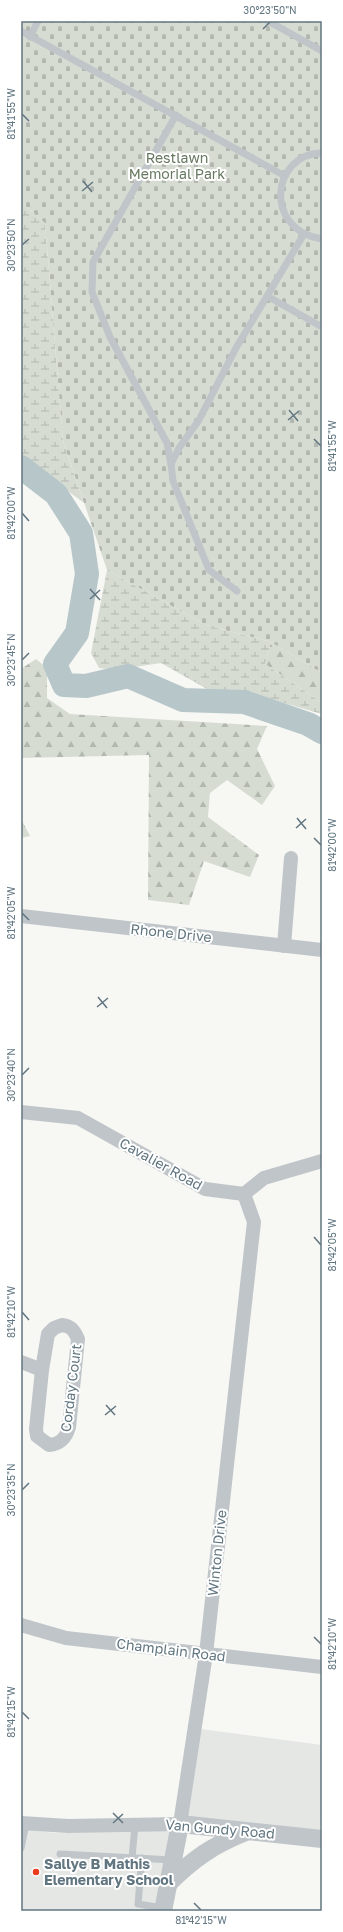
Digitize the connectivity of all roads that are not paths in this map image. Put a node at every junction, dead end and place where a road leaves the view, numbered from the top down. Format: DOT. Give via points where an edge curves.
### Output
graph roads {
  1 [pos="38,21"];
  2 [pos="268,21"];
  3 [pos="21,31"];
  4 [pos="30,36"];
  5 [pos="322,51"];
  6 [pos="176,115"];
  7 [pos="322,153"];
  8 [pos="285,176"];
  9 [pos="304,234"];
  10 [pos="322,239"];
  11 [pos="267,296"];
  12 [pos="322,327"];
  13 [pos="171,464"];
  14 [pos="237,591"];
  15 [pos="291,858"];
  16 [pos="21,916"];
  17 [pos="284,946"];
  18 [pos="322,950"];
  19 [pos="21,1112"];
  20 [pos="322,1161"];
  21 [pos="244,1194"];
  22 [pos="21,1362"];
  23 [pos="42,1370"];
  24 [pos="21,1625"];
  25 [pos="206,1654"];
  26 [pos="322,1667"];
  27 [pos="23,1824"];
  28 [pos="180,1824"];
  29 [pos="136,1825"];
  30 [pos="248,1831"];
  31 [pos="322,1839"];
  32 [pos="21,1848"];
  33 [pos="60,1854"];
  34 [pos="132,1858"];
  35 [pos="142,1858"];
  36 [pos="173,1860"];
  37 [pos="168,1884"];
  38 [pos="163,1909"];
  1 -- 4 [label="lane"];
  2 -- 5 [label="lane"];
  3 -- 4 [label="lane"];
  4 -- 6 [label="lane"];
  6 -- 8 [label="lane"];
  6 -- 13 [label="lane" via="93,262 92,292 110,337 167,443"];
  7 -- 8 [label="lane" via="304,157 293,165"];
  8 -- 9 [label="lane" via="280,190 281,205 287,219"];
  9 -- 10 [label="lane"];
  9 -- 11 [label="lane"];
  11 -- 12 [label="lane"];
  11 -- 13 [label="lane" via="236,348 199,420"];
  13 -- 14 [label="lane" via="173,481 209,570"];
  15 -- 17 [label="street"];
  16 -- 17 [label="street, Rhone Drive"];
  17 -- 18 [label="street, Rhone Drive"];
  19 -- 21 [label="street, Cavalier Road" via="78,1118 205,1189"];
  20 -- 21 [label="street" via="264,1178"];
  21 -- 25 [label="street, Winton Drive" via="254,1222"];
  22 -- 23 [label="street"];
  23 -- 23 [label="street, Corday Court" via="37,1436 48,1445 55,1445 62,1441 68,1427 78,1338 69,1326 54,1328 48,1334"];
  24 -- 25 [label="street, Champlain Road" via="66,1638"];
  25 -- 26 [label="street, Champlain Road"];
  25 -- 28 [label="street, Winton Drive"];
  27 -- 29 [label="street, Van Gundy Road"];
  27 -- 32 [label="lane"];
  28 -- 29 [label="street, Van Gundy Road"];
  28 -- 30 [label="street, Van Gundy Road"];
  28 -- 36 [label="street, Winton Drive"];
  29 -- 34 [label="lane"];
  30 -- 31 [label="street, Van Gundy Road"];
  30 -- 37 [label="street" via="224,1840 204,1852"];
  33 -- 34 [label="lane"];
  34 -- 35 [label="lane"];
  35 -- 36 [label="lane"];
  35 -- 38 [label="lane" via="138,1904"];
  36 -- 37 [label="street, Winton Drive"];
  37 -- 38 [label="street, Winton Drive"];
}
